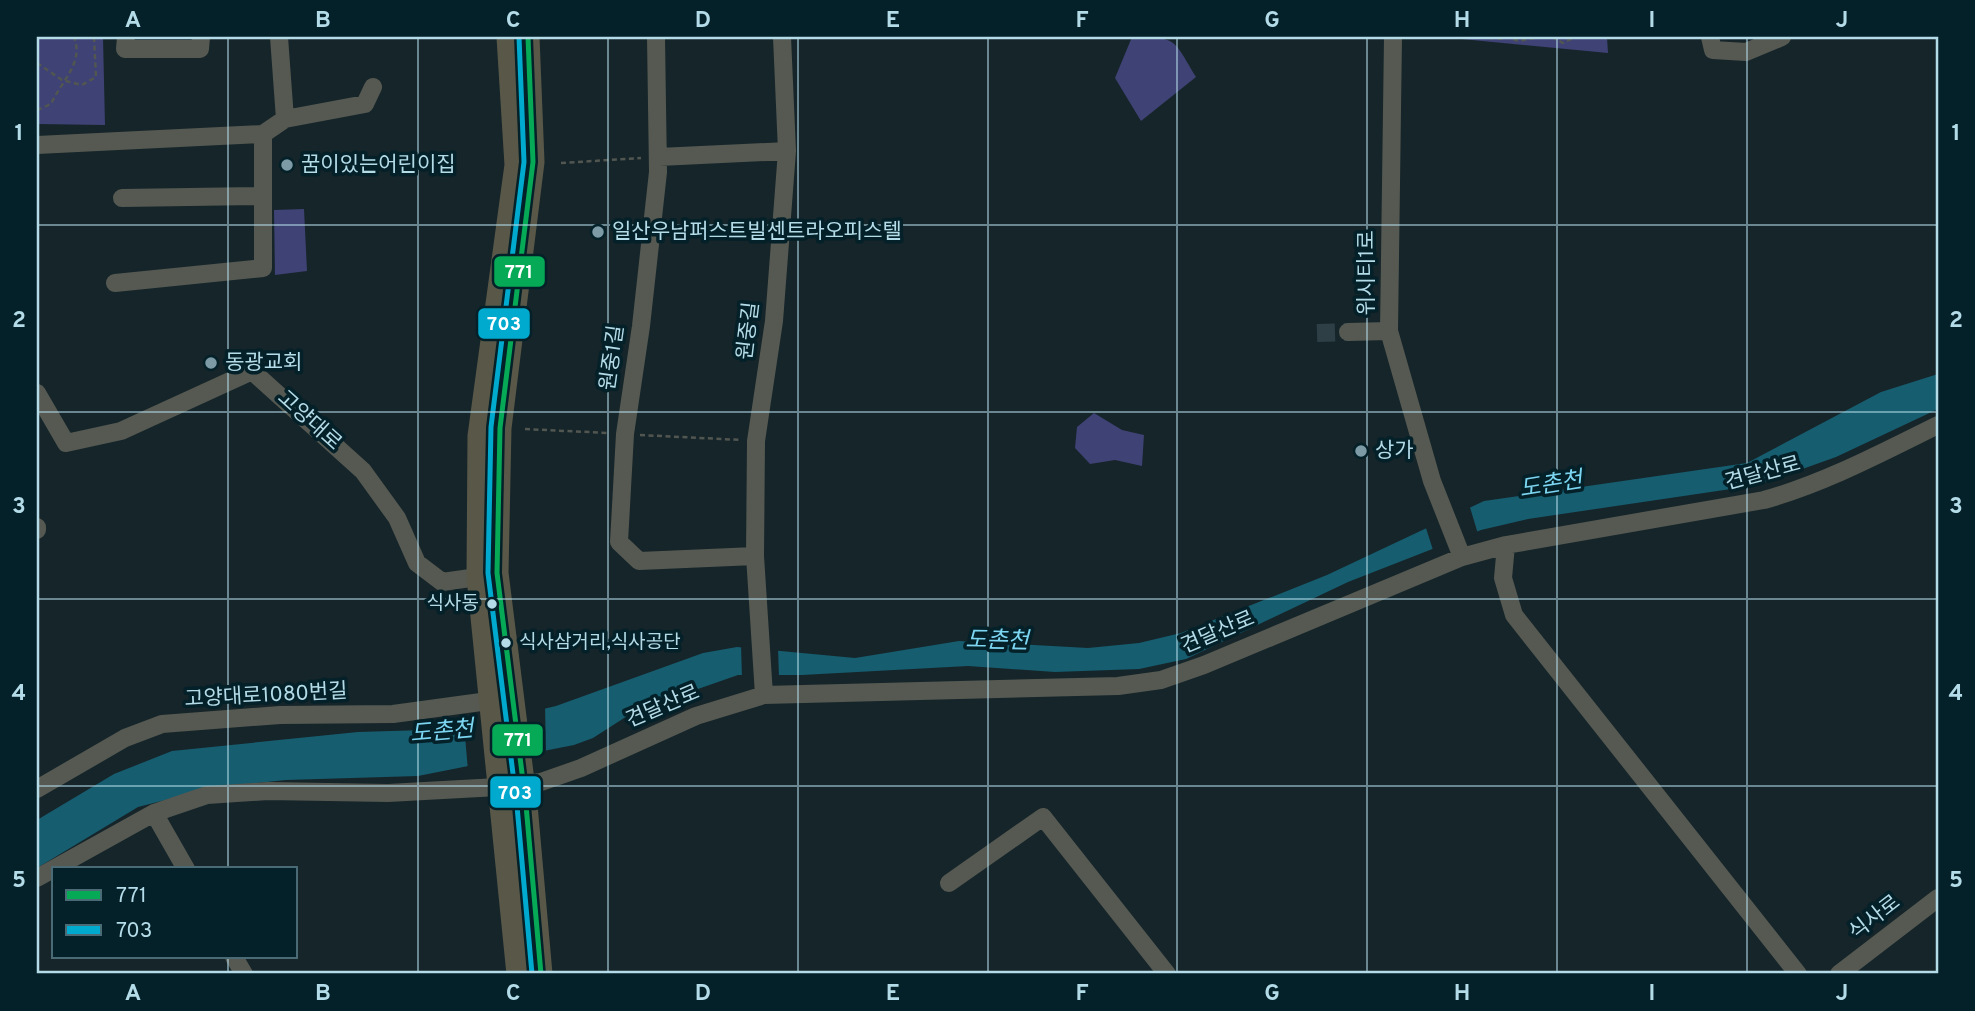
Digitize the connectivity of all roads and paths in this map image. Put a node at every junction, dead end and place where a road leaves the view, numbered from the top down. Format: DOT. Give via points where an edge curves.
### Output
graph roads {
  1 [pos="74,37"];
  2 [pos="94,37"];
  3 [pos="126,37"];
  4 [pos="201,37"];
  5 [pos="279,37"];
  6 [pos="508,37"];
  7 [pos="528,37"];
  8 [pos="656,37"];
  9 [pos="782,37"];
  10 [pos="1393,37"];
  11 [pos="1471,37"];
  12 [pos="1489,37"];
  13 [pos="1540,37"];
  14 [pos="1552,37"];
  15 [pos="1575,37"];
  16 [pos="1710,37"];
  17 [pos="1782,37"];
  18 [pos="1506,38"];
  19 [pos="37,62"];
  20 [pos="62,80"];
  21 [pos="373,87"];
  22 [pos="37,110"];
  23 [pos="285,119"];
  24 [pos="263,134"];
  25 [pos="37,145"];
  26 [pos="787,151"];
  27 [pos="652,157"];
  28 [pos="561,163"];
  29 [pos="263,196"];
  30 [pos="122,198"];
  31 [pos="115,282"];
  32 [pos="1389,331"];
  33 [pos="1348,332"];
  34 [pos="37,393"];
  35 [pos="1938,425"];
  36 [pos="525,429"];
  37 [pos="611,433"];
  38 [pos="636,435"];
  39 [pos="745,440"];
  40 [pos="1506,545"];
  41 [pos="1459,551"];
  42 [pos="754,556"];
  43 [pos="478,577"];
  44 [pos="762,689"];
  45 [pos="514,701"];
  46 [pos="491,707"];
  47 [pos="522,774"];
  48 [pos="497,779"];
  49 [pos="37,789"];
  50 [pos="154,813"];
  51 [pos="57,867"];
  52 [pos="185,867"];
  53 [pos="949,883"];
  54 [pos="1938,898"];
  55 [pos="235,958"];
  56 [pos="244,974"];
  57 [pos="518,974"];
  58 [pos="541,974"];
  59 [pos="1167,974"];
  60 [pos="1798,974"];
  61 [pos="1839,974"];
  1 -- 20 [label="path" via="79,51 74,67"];
  2 -- 20 [label="path" via="96,77 82,85"];
  3 -- 4 [label="street" via="125,49 200,49"];
  5 -- 23 [label="street"];
  6 -- 43 [label="main road" via="516,165 479,436"];
  7 -- 45 [label="main road" via="533,162 500,428 498,493 497,573"];
  8 -- 27 [label="street, 원중1길"];
  9 -- 26 [label="street, 원중길"];
  10 -- 32 [label="street, 위시티1로"];
  11 -- 12 [label="path"];
  12 -- 18 [label="path"];
  13 -- 18 [label="path"];
  14 -- 15 [label="path" via="1563,43"];
  16 -- 17 [label="street" via="1713,50 1746,52"];
  19 -- 20 [label="path"];
  20 -- 22 [label="path" via="51,104"];
  21 -- 23 [label="street" via="365,104"];
  23 -- 24 [label="street"];
  24 -- 25 [label="street"];
  24 -- 29 [label="street"];
  26 -- 27 [label="street"];
  26 -- 42 [label="street, 원중길" via="775,321 756,440"];
  27 -- 28 [label="path"];
  27 -- 42 [label="street, 원중1길" via="619,542 639,561"];
  29 -- 30 [label="street"];
  29 -- 31 [label="street" via="263,268"];
  32 -- 33 [label="street"];
  32 -- 41 [label="street, 위시티1로"];
  34 -- 43 [label="street, 고양대로" via="66,443 121,431 252,371 363,471 397,518 417,563 442,582"];
  35 -- 40 [label="street, 견달산로" via="1833,476 1764,500"];
  36 -- 37 [label="path"];
  38 -- 39 [label="path"];
  40 -- 41 [label="street, 견달산로"];
  40 -- 60 [label="street" via="1503,579 1514,615"];
  41 -- 44 [label="street, 견달산로" via="1204,665 1139,684"];
  42 -- 44 [label="street, 원중길"];
  43 -- 46 [label="main road"];
  44 -- 47 [label="street, 견달산로" via="560,776"];
  45 -- 46 [label="street, 고양대로1080번길"];
  45 -- 47 [label="main road"];
  46 -- 48 [label="main road"];
  46 -- 49 [label="street, 고양대로1080번길" via="162,724 125,738"];
  47 -- 48 [label="street, 견달산로"];
  47 -- 58 [label="main road"];
  48 -- 50 [label="street, 견달산로" via="388,793 268,791 207,796"];
  48 -- 57 [label="main road"];
  50 -- 51 [label="street, 견달산로"];
  50 -- 52 [label="street"];
  53 -- 59 [label="street" via="1044,817"];
  54 -- 61 [label="street, 식사로"];
  55 -- 56 [label="street"];
}
